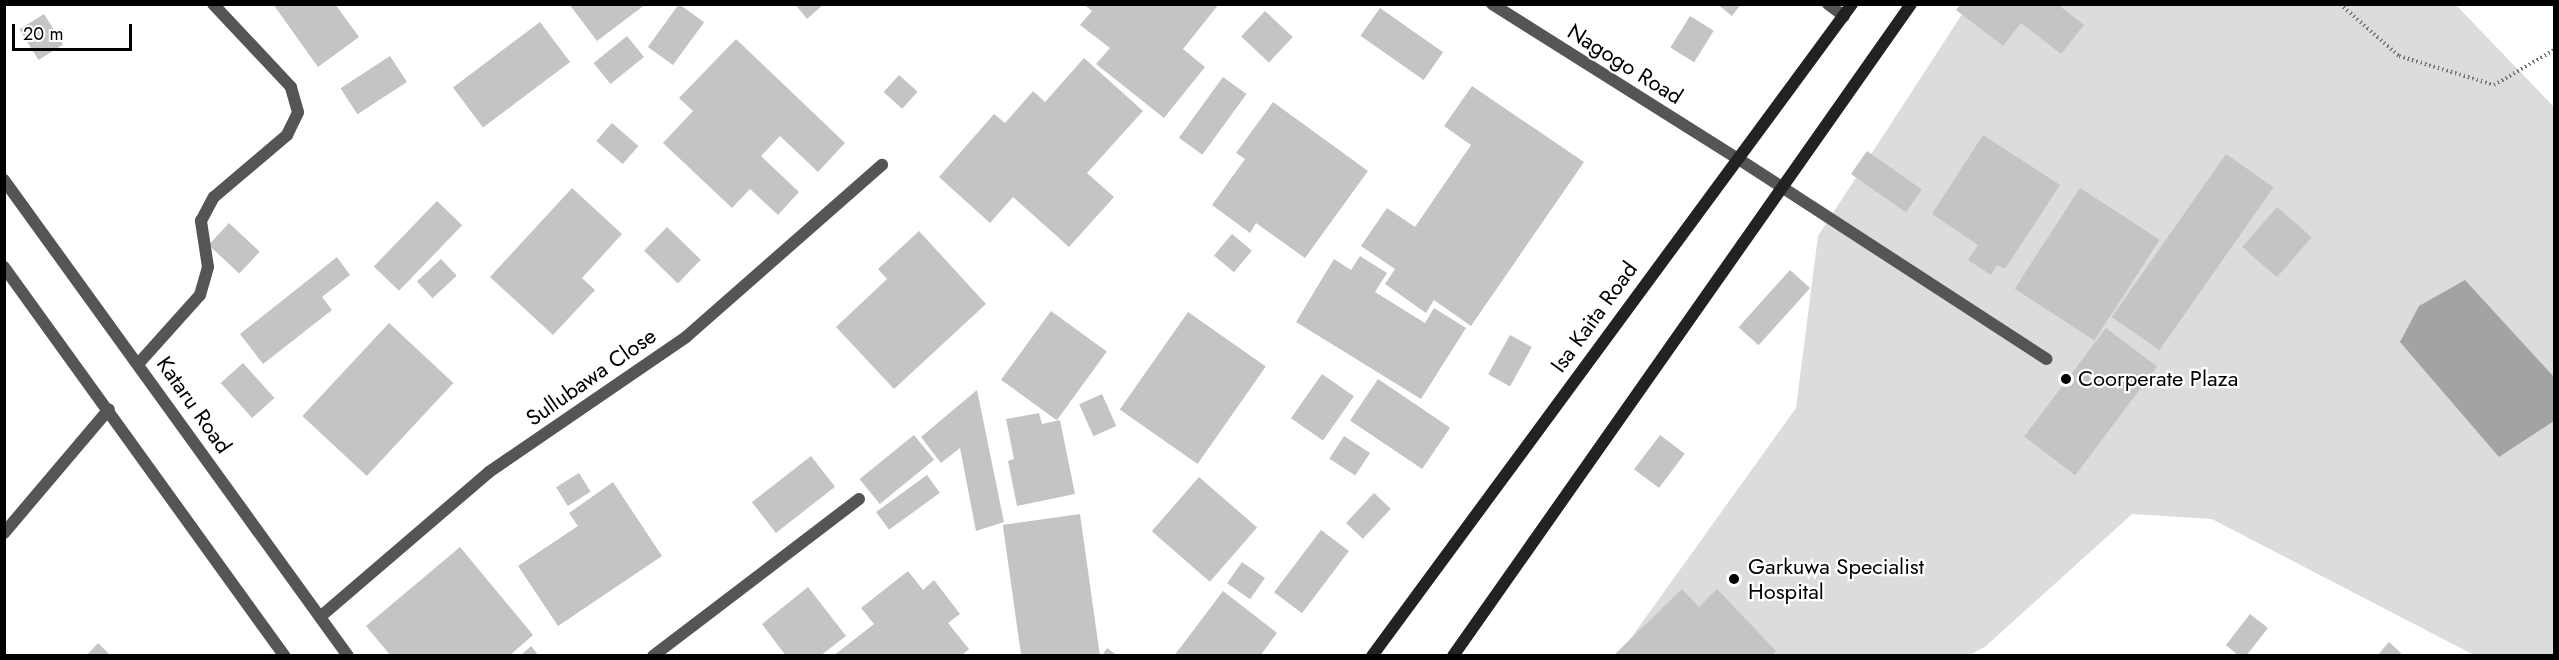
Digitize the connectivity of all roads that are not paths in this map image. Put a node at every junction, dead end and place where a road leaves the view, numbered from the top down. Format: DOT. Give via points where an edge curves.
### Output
graph roads {
  1 [pos="213,4"];
  2 [pos="1491,4"];
  3 [pos="1828,4"];
  4 [pos="1852,4"];
  5 [pos="1911,4"];
  6 [pos="1844,16"];
  7 [pos="1737,158"];
  8 [pos="882,165"];
  9 [pos="4,180"];
  10 [pos="1784,189"];
  11 [pos="4,267"];
  12 [pos="2046,359"];
  13 [pos="139,363"];
  14 [pos="109,410"];
  15 [pos="859,499"];
  16 [pos="4,533"];
  17 [pos="320,617"];
  18 [pos="285,656"];
  19 [pos="348,656"];
  20 [pos="653,656"];
  21 [pos="1372,656"];
  22 [pos="1453,656"];
  1 -- 13 [label="street" via="291,87 298,112 287,135 214,197 201,221 208,267 200,295"];
  2 -- 7 [label="street, Nagogo Road"];
  3 -- 6 [label="street"];
  4 -- 6 [label="main road, Isa Kaita Road"];
  5 -- 10 [label="main road"];
  6 -- 7 [label="main road, Isa Kaita Road"];
  7 -- 10 [label="street, Nagogo Road"];
  7 -- 21 [label="main road, Isa Kaita Road"];
  8 -- 17 [label="street, Sullubawa Close" via="686,337 489,472"];
  9 -- 13 [label="street, Kataru Road"];
  10 -- 12 [label="street, Nagogo Road"];
  10 -- 22 [label="main road"];
  11 -- 14 [label="street"];
  13 -- 17 [label="street, Kataru Road"];
  14 -- 16 [label="street"];
  14 -- 18 [label="street"];
  15 -- 20 [label="street"];
  17 -- 19 [label="street, Kataru Road"];
}
